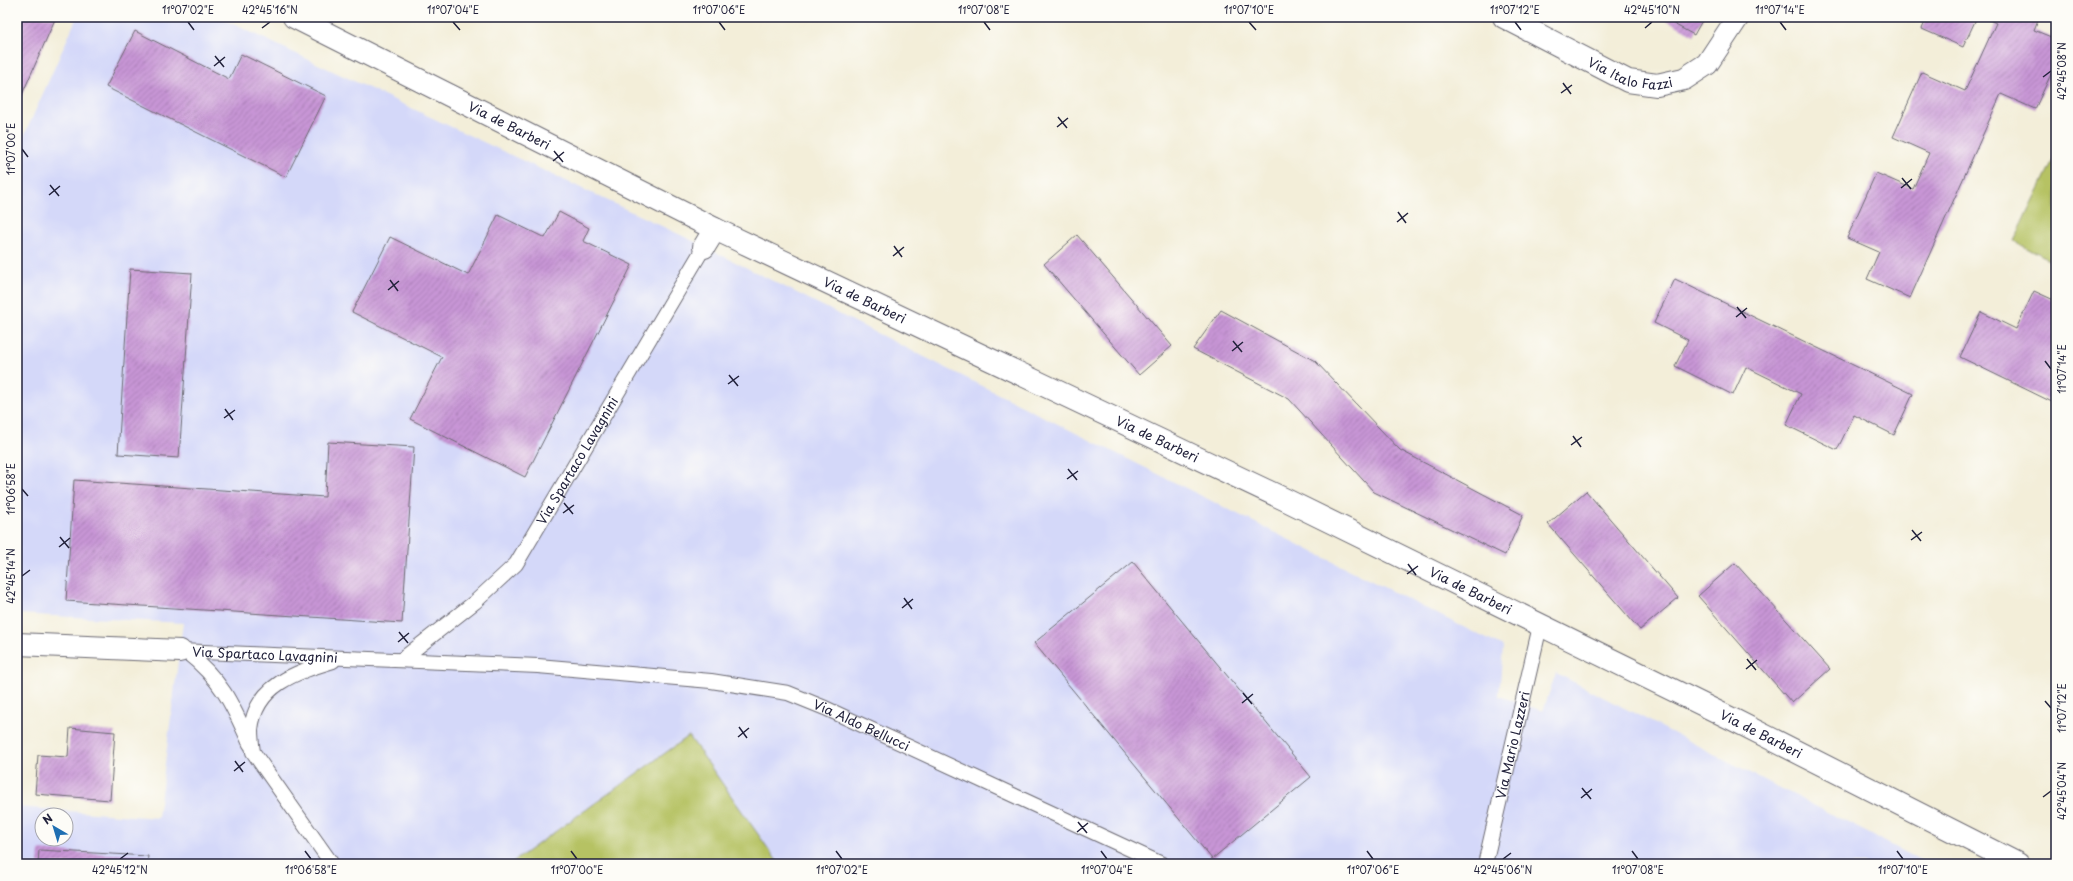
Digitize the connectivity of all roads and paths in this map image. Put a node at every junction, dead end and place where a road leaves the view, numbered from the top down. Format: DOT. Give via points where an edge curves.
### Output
graph roads {
  1 [pos="294,17"];
  2 [pos="1504,17"];
  3 [pos="1738,17"];
  4 [pos="709,238"];
  5 [pos="1540,626"];
  6 [pos="17,644"];
  7 [pos="182,651"];
  8 [pos="345,658"];
  9 [pos="401,660"];
  10 [pos="538,666"];
  11 [pos="253,752"];
  12 [pos="332,864"];
  13 [pos="1162,864"];
  14 [pos="1485,864"];
  15 [pos="2018,864"];
  1 -- 4 [label="street, Via de Barberi"];
  2 -- 3 [label="street, Via Italo Fazzi" via="1628,81 1657,85 1684,79 1707,64"];
  4 -- 5 [label="street, Via de Barberi" via="1284,499"];
  4 -- 9 [label="lane, Via Spartaco Lavagnini" via="516,564 475,602"];
  5 -- 14 [label="lane, Via Mario Lazzeri"];
  5 -- 15 [label="street, Via de Barberi" via="1734,720"];
  6 -- 7 [label="street, Via Spartaco Lavagnini"];
  7 -- 8 [label="lane, Via Spartaco Lavagnini"];
  7 -- 11 [label="lane, Via Spartaco Lavagnini" via="212,675 228,697"];
  8 -- 9 [label="lane, Via Spartaco Lavagnini"];
  8 -- 11 [label="lane, Via Spartaco Lavagnini" via="298,671 276,685 263,698 255,712 251,730"];
  9 -- 10 [label="lane, Via Spartaco Lavagnini"];
  10 -- 13 [label="lane, Via Aldo Bellucci" via="711,681 788,693"];
  11 -- 12 [label="lane, Via Spartaco Lavagnini"];
}
